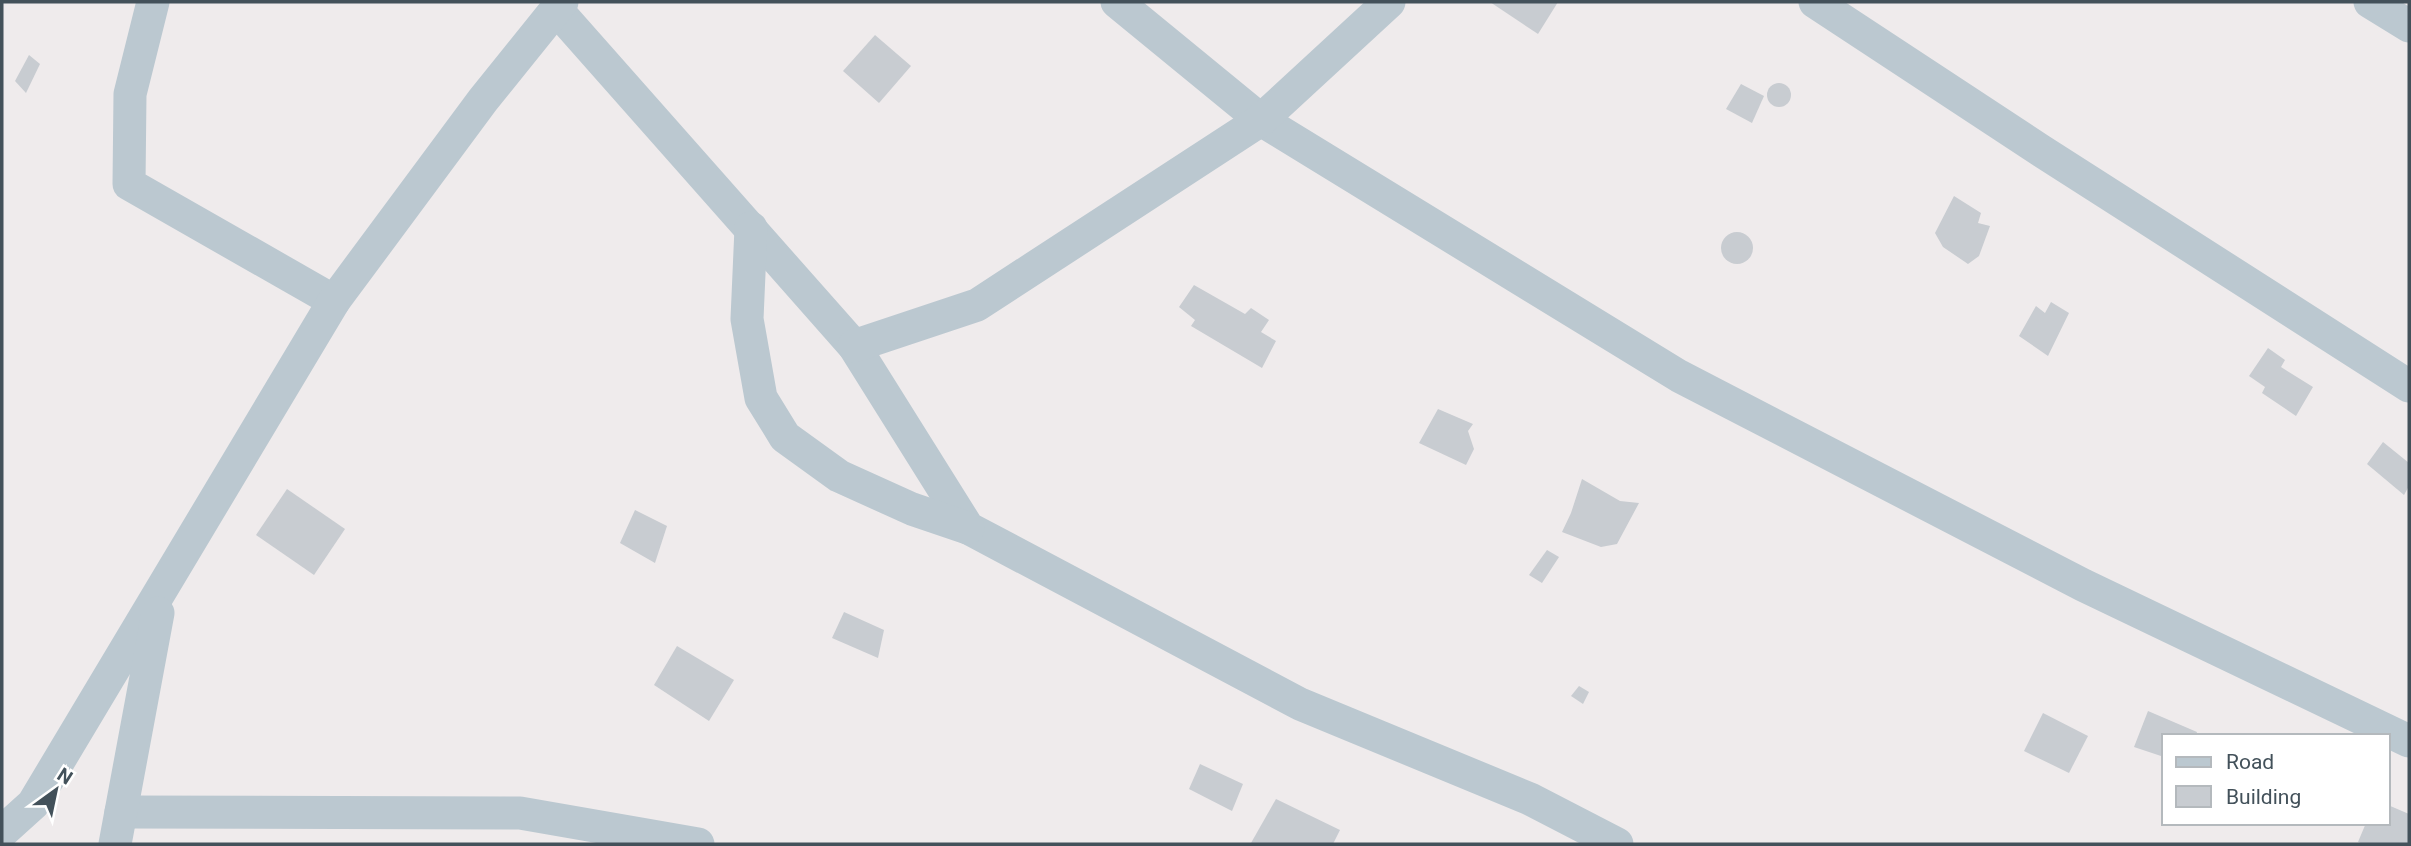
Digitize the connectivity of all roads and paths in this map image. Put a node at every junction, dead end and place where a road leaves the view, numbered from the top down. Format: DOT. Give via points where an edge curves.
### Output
graph roads {
  1 [pos="153,2"];
  2 [pos="1118,2"];
  3 [pos="1389,2"];
  4 [pos="1815,2"];
  5 [pos="2370,2"];
  6 [pos="559,5"];
  7 [pos="2409,26"];
  8 [pos="1261,120"];
  9 [pos="751,228"];
  10 [pos="334,301"];
  11 [pos="854,346"];
  12 [pos="2409,386"];
  13 [pos="968,528"];
  14 [pos="163,590"];
  15 [pos="2409,741"];
  16 [pos="121,812"];
  17 [pos="2,832"];
  18 [pos="115,844"];
  19 [pos="698,844"];
  20 [pos="1617,844"];
  1 -- 10 [label="street" via="130,94 129,184"];
  2 -- 8 [label="street"];
  3 -- 8 [label="street"];
  4 -- 12 [label="street"];
  5 -- 7 [label="street"];
  6 -- 9 [label="street"];
  6 -- 10 [label="street"];
  8 -- 11 [label="street" via="977,305"];
  8 -- 15 [label="street" via="1679,376 2083,585"];
  9 -- 11 [label="street"];
  9 -- 13 [label="street" via="747,318 761,398 785,437 839,477"];
  10 -- 14 [label="street"];
  11 -- 13 [label="street"];
  13 -- 20 [label="street" via="1300,704 1531,799"];
  14 -- 16 [label="street"];
  14 -- 17 [label="street" via="33,804"];
  16 -- 18 [label="street"];
  16 -- 19 [label="street" via="520,813"];
}
